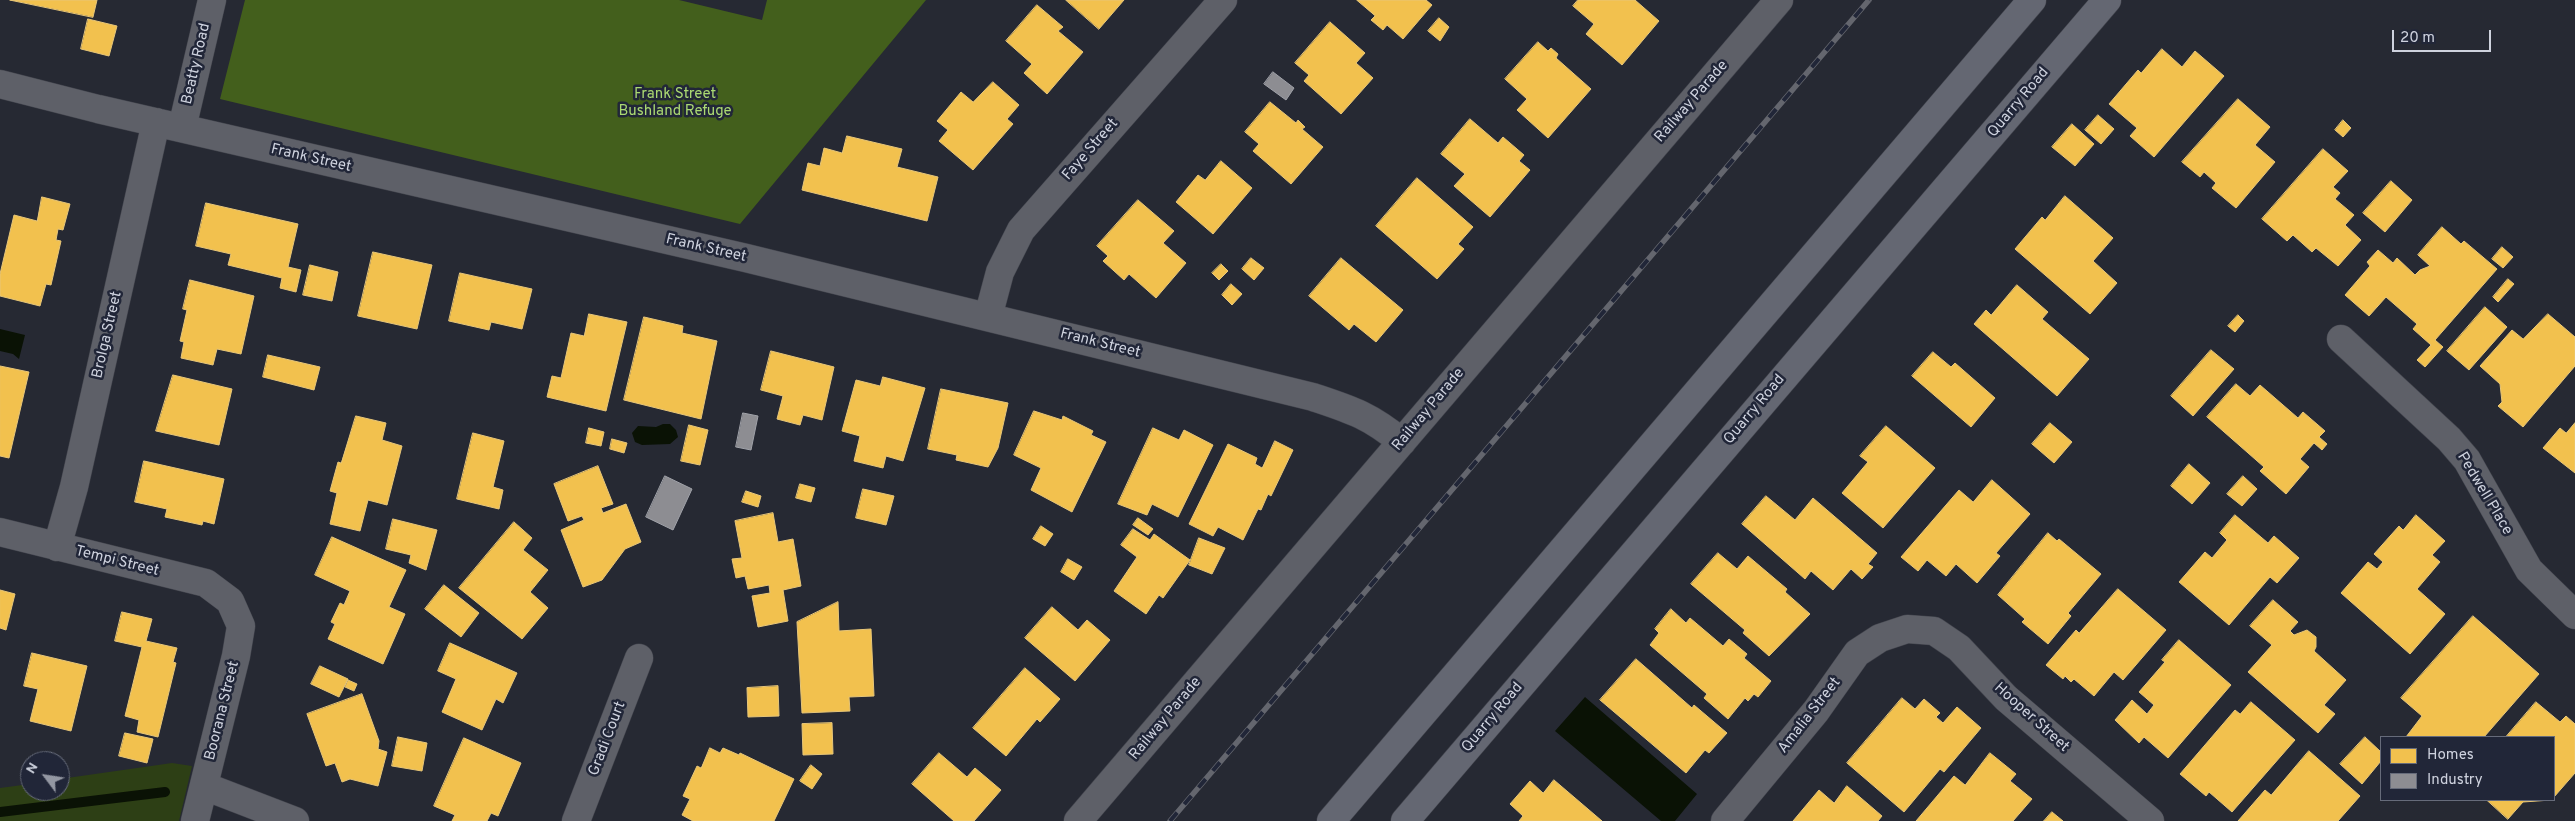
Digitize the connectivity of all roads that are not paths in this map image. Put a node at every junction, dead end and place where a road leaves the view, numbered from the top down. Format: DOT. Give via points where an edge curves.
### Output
graph roads {
  1 [pos="212,0"];
  2 [pos="1223,0"];
  3 [pos="1779,0"];
  4 [pos="2032,0"];
  5 [pos="2106,0"];
  6 [pos="0,84"];
  7 [pos="169,125"];
  8 [pos="988,317"];
  9 [pos="2342,339"];
  10 [pos="1402,442"];
  11 [pos="0,532"];
  12 [pos="57,547"];
  13 [pos="230,601"];
  14 [pos="2575,615"];
  15 [pos="1907,629"];
  16 [pos="639,658"];
  17 [pos="204,786"];
  18 [pos="195,821"];
  19 [pos="295,821"];
  20 [pos="576,821"];
  21 [pos="1078,821"];
  22 [pos="1331,821"];
  23 [pos="1405,821"];
  24 [pos="1726,821"];
  25 [pos="2150,821"];
  1 -- 7 [label="street, Beatty Road"];
  2 -- 8 [label="street, Faye Street" via="1021,230 1000,272"];
  3 -- 10 [label="street, Railway Parade"];
  4 -- 22 [label="main road"];
  5 -- 23 [label="main road, Quarry Road"];
  6 -- 7 [label="street, Frank Street"];
  7 -- 8 [label="street, Frank Street"];
  7 -- 12 [label="street, Brolga Street"];
  8 -- 10 [label="street, Frank Street" via="1313,396 1359,412"];
  9 -- 14 [label="street, Pedwell Place" via="2449,438 2467,460 2529,570"];
  10 -- 21 [label="street, Railway Parade"];
  11 -- 12 [label="street, Tempi Street"];
  12 -- 13 [label="street, Tempi Street" via="206,583"];
  13 -- 17 [label="street, Boorana Street" via="241,626"];
  15 -- 24 [label="street, Amalia Street" via="1880,638 1857,654 1816,712"];
  15 -- 25 [label="street, Hooper Street" via="1934,631 1959,648 2006,698"];
  16 -- 20 [label="street, Gradi Court"];
  17 -- 18 [label="street, Boorana Street"];
  17 -- 19 [label="street"];
}
